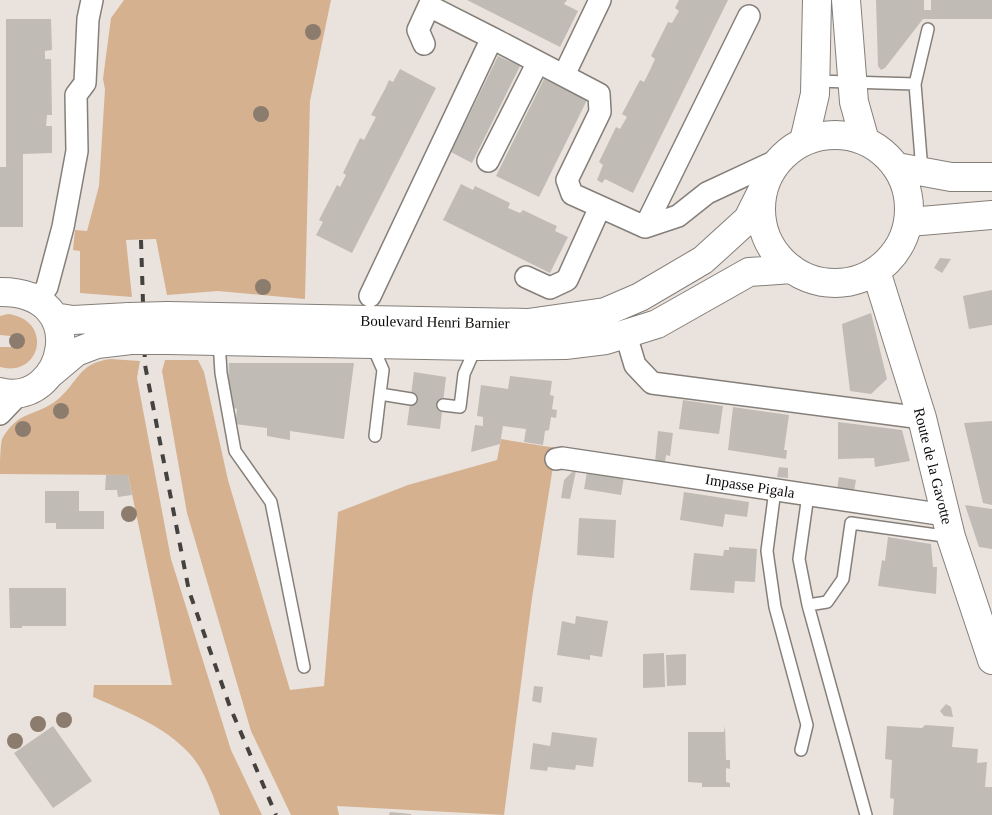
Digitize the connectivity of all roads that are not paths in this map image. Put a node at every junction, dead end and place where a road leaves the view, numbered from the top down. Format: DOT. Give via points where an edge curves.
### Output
graph roads {
  1 [pos="92,0"];
  2 [pos="817,0"];
  3 [pos="846,0"];
  4 [pos="596,1"];
  5 [pos="749,16"];
  6 [pos="928,29"];
  7 [pos="492,38"];
  8 [pos="424,44"];
  9 [pos="538,62"];
  10 [pos="564,75"];
  11 [pos="816,81"];
  12 [pos="852,81"];
  13 [pos="915,84"];
  14 [pos="804,141"];
  15 [pos="865,141"];
  16 [pos="780,159"];
  17 [pos="488,161"];
  18 [pos="910,169"];
  19 [pos="992,177"];
  20 [pos="765,185"];
  21 [pos="600,207"];
  22 [pos="992,215"];
  23 [pos="909,222"];
  24 [pos="645,227"];
  25 [pos="792,269"];
  26 [pos="876,271"];
  27 [pos="526,277"];
  28 [pos="0,292"];
  29 [pos="370,296"];
  30 [pos="46,308"];
  31 [pos="168,328"];
  32 [pos="130,329"];
  33 [pos="626,334"];
  34 [pos="218,341"];
  35 [pos="372,344"];
  36 [pos="477,346"];
  37 [pos="51,373"];
  38 [pos="10,392"];
  39 [pos="380,394"];
  40 [pos="410,399"];
  41 [pos="443,405"];
  42 [pos="0,414"];
  43 [pos="922,418"];
  44 [pos="375,436"];
  45 [pos="556,459"];
  46 [pos="775,490"];
  47 [pos="808,495"];
  48 [pos="948,526"];
  49 [pos="808,605"];
  50 [pos="992,660"];
  51 [pos="304,667"];
  52 [pos="801,750"];
  53 [pos="866,815"];
  1 -- 30 [label="street" via="85,83 76,95 77,150 47,287"];
  2 -- 11 [label="main road"];
  3 -- 12 [label="main road"];
  4 -- 10 [label="street"];
  5 -- 24 [label="street"];
  6 -- 13 [label="lane"];
  7 -- 8 [label="street" via="429,6 418,30"];
  7 -- 9 [label="street"];
  7 -- 29 [label="street"];
  9 -- 10 [label="street"];
  9 -- 17 [label="street"];
  10 -- 21 [label="street" via="599,94 600,112 567,180 572,194"];
  11 -- 12 [label="lane"];
  11 -- 14 [label="main road" via="814,105"];
  12 -- 13 [label="lane"];
  12 -- 15 [label="main road" via="855,111"];
  13 -- 18 [label="lane"];
  14 -- 15 [label="main road" via="845,135"];
  14 -- 16 [label="main road"];
  15 -- 18 [label="main road"];
  16 -- 20 [label="main road"];
  16 -- 24 [label="street" via="707,193 678,216"];
  18 -- 19 [label="main road" via="951,177"];
  18 -- 23 [label="main road" via="907,193"];
  20 -- 25 [label="main road" via="761,208 764,232 775,252"];
  20 -- 31 [label="main road, Boulevard Henri Barnier" via="748,219 703,260 640,297 605,312 528,323"];
  21 -- 24 [label="street"];
  21 -- 27 [label="street" via="567,280 550,288"];
  22 -- 23 [label="main road"];
  23 -- 26 [label="main road" via="891,258"];
  25 -- 26 [label="main road" via="812,279 833,283 856,280"];
  25 -- 33 [label="main road, Boulevard Henri Barnier" via="749,272 738,276 657,324"];
  26 -- 43 [label="main road, Route de la Gavotte"];
  28 -- 30 [label="main road, Boulevard Henri Barnier" via="19,292"];
  30 -- 32 [label="main road, Boulevard Henri Barnier" via="73,320"];
  30 -- 37 [label="main road" via="60,331 58,360"];
  31 -- 32 [label="main road, Boulevard Henri Barnier, bridge"];
  31 -- 34 [label="main road, Boulevard Henri Barnier"];
  32 -- 37 [label="main road, Boulevard Henri Barnier" via="76,352"];
  33 -- 36 [label="main road, Boulevard Henri Barnier" via="565,345"];
  33 -- 43 [label="street" via="635,365 652,383"];
  34 -- 35 [label="main road, Boulevard Henri Barnier"];
  34 -- 51 [label="lane" via="235,451 271,502"];
  35 -- 36 [label="main road, Boulevard Henri Barnier"];
  35 -- 39 [label="lane" via="383,370"];
  36 -- 41 [label="lane" via="464,374 460,408"];
  37 -- 38 [label="main road, Boulevard Henri Barnier" via="38,386"];
  38 -- 42 [label="street"];
  39 -- 40 [label="lane"];
  39 -- 44 [label="lane"];
  43 -- 48 [label="main road, Route de la Gavotte"];
  45 -- 46 [label="street, Impasse Pigala"];
  46 -- 47 [label="street, Impasse Pigala"];
  46 -- 52 [label="lane" via="767,551 775,607 807,725"];
  47 -- 48 [label="street, Impasse Pigala"];
  47 -- 49 [label="lane" via="799,559"];
  48 -- 49 [label="lane" via="851,523 843,579 827,602"];
  48 -- 50 [label="main road, Route de la Gavotte"];
  49 -- 53 [label="lane"];
}
